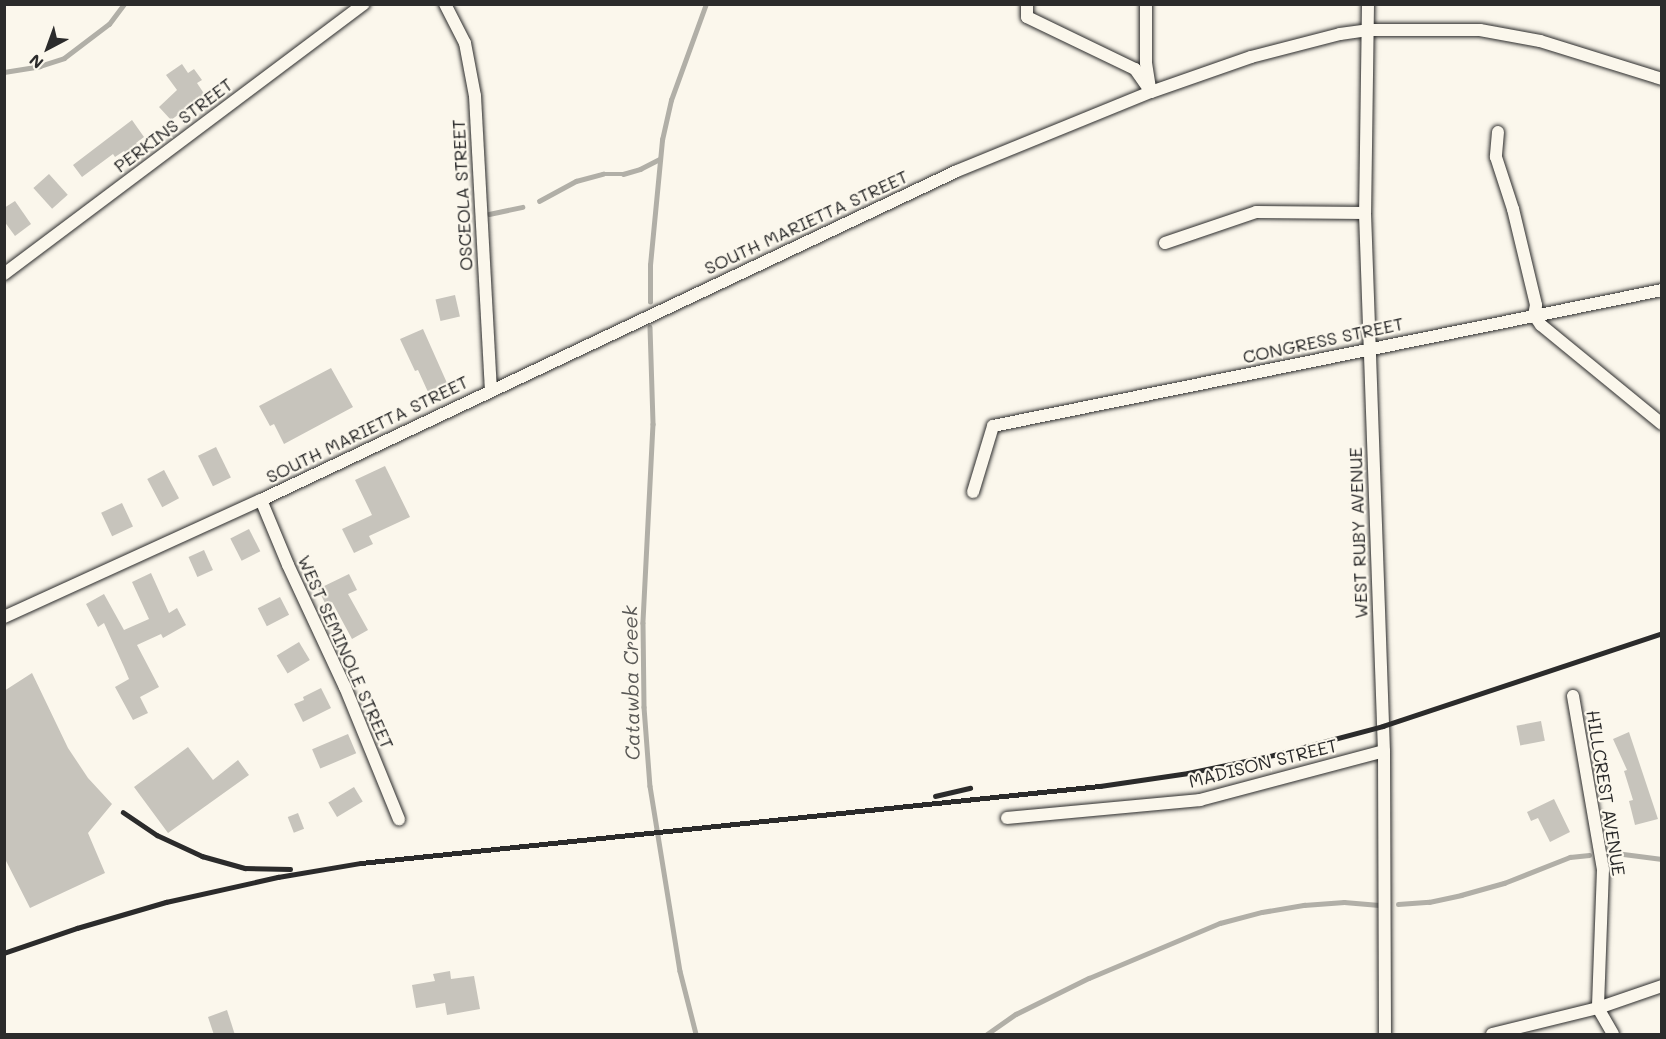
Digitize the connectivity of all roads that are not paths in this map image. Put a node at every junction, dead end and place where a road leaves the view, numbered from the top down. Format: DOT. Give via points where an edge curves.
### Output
graph roads {
  1 [pos="364,4"];
  2 [pos="445,4"];
  3 [pos="1027,4"];
  4 [pos="1146,4"];
  5 [pos="1368,4"];
  6 [pos="1368,30"];
  7 [pos="1662,79"];
  8 [pos="1151,92"];
  9 [pos="1498,132"];
  10 [pos="1365,213"];
  11 [pos="1165,243"];
  12 [pos="4,274"];
  13 [pos="1662,290"];
  14 [pos="1534,315"];
  15 [pos="1370,348"];
  16 [pos="491,389"];
  17 [pos="1662,424"];
  18 [pos="973,492"];
  19 [pos="261,500"];
  20 [pos="4,617"];
  21 [pos="1573,696"];
  22 [pos="1383,751"];
  23 [pos="1007,818"];
  24 [pos="399,819"];
  25 [pos="1662,986"];
  26 [pos="1598,1008"];
  27 [pos="1385,1035"];
  28 [pos="1492,1035"];
  29 [pos="1613,1035"];
  1 -- 12 [label="street, PERKINS STREET"];
  2 -- 16 [label="street, OSCEOLA STREET" via="465,43 475,96"];
  3 -- 8 [label="street" via="1027,16 1136,69"];
  4 -- 8 [label="street" via="1146,63"];
  5 -- 6 [label="street, WEST RUBY AVENUE"];
  6 -- 7 [label="street, SOUTH MARIETTA STREET" via="1460,30 1540,40"];
  6 -- 8 [label="street, SOUTH MARIETTA STREET" via="1251,57"];
  6 -- 10 [label="street, WEST RUBY AVENUE"];
  8 -- 16 [label="street, SOUTH MARIETTA STREET" via="957,171"];
  9 -- 14 [label="street" via="1496,157 1513,209 1536,305"];
  10 -- 11 [label="street" via="1256,212"];
  10 -- 15 [label="street, WEST RUBY AVENUE"];
  13 -- 14 [label="street, CONGRESS STREET"];
  14 -- 15 [label="street, CONGRESS STREET"];
  14 -- 17 [label="street" via="1541,325"];
  15 -- 18 [label="street, CONGRESS STREET" via="993,426"];
  15 -- 22 [label="street, WEST RUBY AVENUE"];
  16 -- 19 [label="street, SOUTH MARIETTA STREET"];
  19 -- 20 [label="street, SOUTH MARIETTA STREET"];
  19 -- 24 [label="street, WEST SEMINOLE STREET"];
  21 -- 26 [label="street, HILLCREST AVENUE" via="1603,869"];
  22 -- 23 [label="street, MADISON STREET" via="1200,800"];
  22 -- 27 [label="street, WEST RUBY AVENUE"];
  25 -- 26 [label="street"];
  26 -- 28 [label="street"];
  26 -- 29 [label="street"];
}
